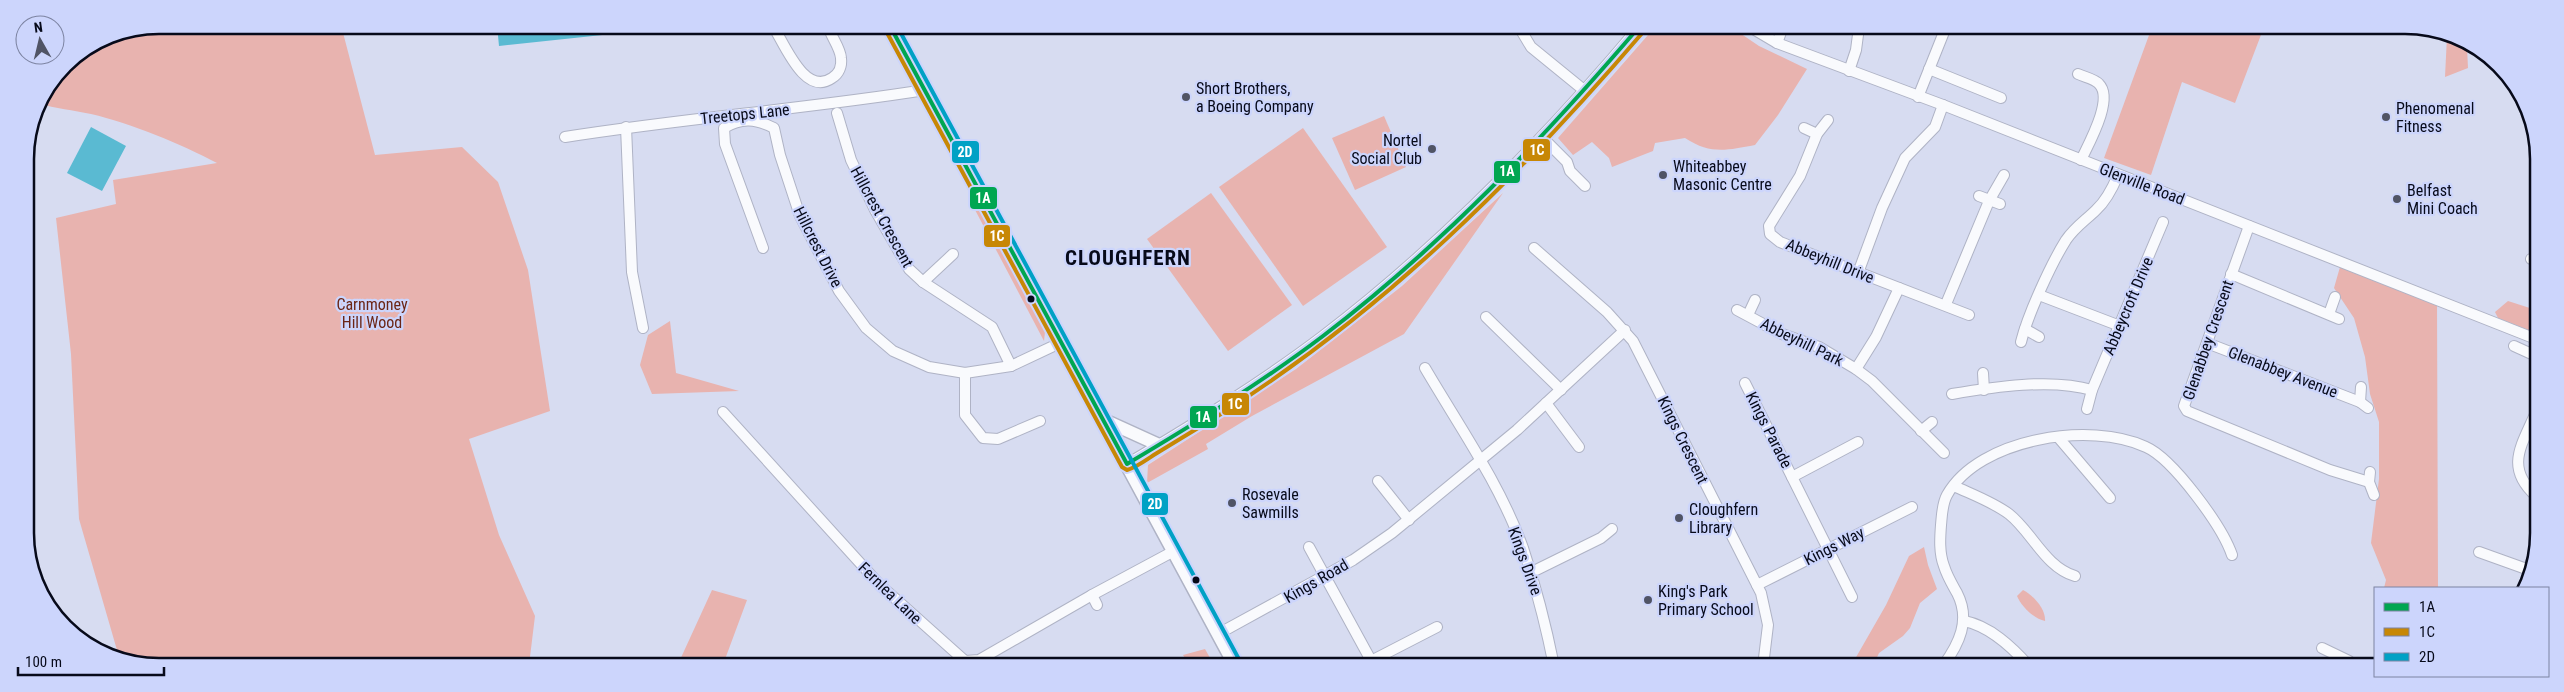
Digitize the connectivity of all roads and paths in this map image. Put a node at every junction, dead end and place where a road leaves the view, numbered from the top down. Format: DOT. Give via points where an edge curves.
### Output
graph roads {
  1 [pos="778,34"];
  2 [pos="832,34"];
  3 [pos="894,34"];
  4 [pos="1523,34"];
  5 [pos="1633,34"];
  6 [pos="1762,34"];
  7 [pos="1780,34"];
  8 [pos="1858,34"];
  9 [pos="1943,34"];
  10 [pos="1777,43"];
  11 [pos="1929,69"];
  12 [pos="1849,71"];
  13 [pos="2078,74"];
  14 [pos="925,90"];
  15 [pos="1585,91"];
  16 [pos="1918,97"];
  17 [pos="2001,98"];
  18 [pos="1943,106"];
  19 [pos="836,113"];
  20 [pos="1828,120"];
  21 [pos="626,127"];
  22 [pos="1804,128"];
  23 [pos="1817,134"];
  24 [pos="1542,136"];
  25 [pos="565,137"];
  26 [pos="2081,160"];
  27 [pos="2004,175"];
  28 [pos="2118,175"];
  29 [pos="1585,186"];
  30 [pos="1979,196"];
  31 [pos="1995,202"];
  32 [pos="2163,222"];
  33 [pos="2249,226"];
  34 [pos="763,248"];
  35 [pos="1534,248"];
  36 [pos="953,254"];
  37 [pos="1858,273"];
  38 [pos="2231,274"];
  39 [pos="923,282"];
  40 [pos="1899,288"];
  41 [pos="2039,295"];
  42 [pos="2335,297"];
  43 [pos="1754,300"];
  44 [pos="1946,304"];
  45 [pos="1738,310"];
  46 [pos="2329,314"];
  47 [pos="1748,315"];
  48 [pos="1969,315"];
  49 [pos="1486,317"];
  50 [pos="2339,319"];
  51 [pos="2120,326"];
  52 [pos="643,328"];
  53 [pos="2024,329"];
  54 [pos="1625,330"];
  55 [pos="2039,337"];
  56 [pos="2530,337"];
  57 [pos="1062,342"];
  58 [pos="2021,342"];
  59 [pos="2207,342"];
  60 [pos="2514,346"];
  61 [pos="2530,353"];
  62 [pos="1011,366"];
  63 [pos="1425,368"];
  64 [pos="1856,369"];
  65 [pos="1983,372"];
  66 [pos="965,373"];
  67 [pos="1745,382"];
  68 [pos="2362,387"];
  69 [pos="1561,390"];
  70 [pos="1984,390"];
  71 [pos="2092,390"];
  72 [pos="1952,394"];
  73 [pos="1546,403"];
  74 [pos="2087,409"];
  75 [pos="723,412"];
  76 [pos="1104,420"];
  77 [pos="1040,421"];
  78 [pos="1932,422"];
  79 [pos="2530,426"];
  80 [pos="1921,431"];
  81 [pos="2058,437"];
  82 [pos="1858,442"];
  83 [pos="1159,445"];
  84 [pos="1579,447"];
  85 [pos="1944,453"];
  86 [pos="1480,461"];
  87 [pos="1127,464"];
  88 [pos="1792,477"];
  89 [pos="1378,481"];
  90 [pos="1954,486"];
  91 [pos="2530,490"];
  92 [pos="2374,495"];
  93 [pos="2110,498"];
  94 [pos="1912,507"];
  95 [pos="1409,520"];
  96 [pos="1612,529"];
  97 [pos="1309,547"];
  98 [pos="1828,549"];
  99 [pos="1174,551"];
  100 [pos="2479,552"];
  101 [pos="2232,555"];
  102 [pos="2525,568"];
  103 [pos="1530,573"];
  104 [pos="1325,576"];
  105 [pos="2074,576"];
  106 [pos="1757,585"];
  107 [pos="1852,597"];
  108 [pos="1964,621"];
  109 [pos="1437,627"];
  110 [pos="1218,634"];
  111 [pos="2322,648"];
  112 [pos="962,658"];
  113 [pos="983,658"];
  114 [pos="1231,658"];
  115 [pos="1369,658"];
  116 [pos="1383,658"];
  117 [pos="1552,658"];
  118 [pos="1764,658"];
  119 [pos="1948,658"];
  120 [pos="2021,658"];
  121 [pos="2343,658"];
  1 -- 2 [label="street" via="804,76 820,83 837,76 841,67 842,57"];
  3 -- 14 [label="main road"];
  4 -- 15 [label="street" via="1531,47"];
  5 -- 15 [label="street"];
  6 -- 10 [label="street, Glenville Road"];
  7 -- 10 [label="street"];
  8 -- 12 [label="street"];
  9 -- 11 [label="street"];
  10 -- 12 [label="street, Glenville Road"];
  11 -- 16 [label="street"];
  11 -- 17 [label="street"];
  12 -- 16 [label="street, Glenville Road"];
  13 -- 26 [label="street" via="2098,83 2105,92 2105,103"];
  14 -- 21 [label="street, Treetops Lane" via="822,106"];
  14 -- 57 [label="main road"];
  15 -- 24 [label="street"];
  16 -- 18 [label="street, Glenville Road"];
  18 -- 26 [label="street, Glenville Road"];
  18 -- 37 [label="street" via="1934,127 1906,158 1882,208"];
  19 -- 39 [label="street, Hillcrest Crescent" via="852,160 875,210 909,269"];
  20 -- 23 [label="street, Abbeyhill Drive"];
  21 -- 25 [label="street, Treetops Lane"];
  21 -- 52 [label="street" via="632,272"];
  22 -- 23 [label="street"];
  23 -- 37 [label="street, Abbeyhill Drive" via="1800,176 1769,226 1770,234 1780,242"];
  24 -- 29 [label="street"];
  24 -- 83 [label="street" via="1463,217 1323,337 1243,393"];
  26 -- 28 [label="street, Glenville Road"];
  27 -- 31 [label="street"];
  28 -- 33 [label="street, Glenville Road"];
  28 -- 41 [label="street" via="2098,210 2080,223 2066,240"];
  30 -- 31 [label="street"];
  31 -- 44 [label="street"];
  32 -- 51 [label="street, Abbeycroft Drive"];
  33 -- 38 [label="street, Glenabbey Crescent"];
  33 -- 56 [label="street, Glenville Road"];
  34 -- 66 [label="street, Hillcrest Drive" via="725,144 724,128 736,121 757,120 774,128 800,216 839,291 866,328 893,351 929,367"];
  35 -- 54 [label="street, Kings Crescent"];
  36 -- 39 [label="street"];
  37 -- 40 [label="street, Abbeyhill Drive"];
  38 -- 46 [label="street"];
  38 -- 59 [label="street, Glenabbey Crescent"];
  39 -- 62 [label="street, Hillcrest Crescent" via="992,326"];
  40 -- 44 [label="street, Abbeyhill Drive"];
  40 -- 64 [label="street" via="1876,337"];
  41 -- 51 [label="street"];
  41 -- 53 [label="street"];
  42 -- 46 [label="street"];
  43 -- 47 [label="street, Abbeyhill Park"];
  44 -- 48 [label="street, Abbeyhill Drive"];
  45 -- 47 [label="street, Abbeyhill Park"];
  46 -- 50 [label="street"];
  47 -- 64 [label="street, Abbeyhill Park"];
  49 -- 69 [label="street"];
  51 -- 71 [label="street, Abbeycroft Drive"];
  53 -- 55 [label="street"];
  53 -- 58 [label="street"];
  54 -- 69 [label="street, Kings Road"];
  54 -- 106 [label="street, Kings Crescent"];
  57 -- 62 [label="street, Hillcrest Drive"];
  57 -- 76 [label="main road"];
  59 -- 68 [label="street, Glenabbey Avenue" via="2364,405"];
  59 -- 92 [label="street, Glenabbey Crescent" via="2184,406 2186,411 2330,470 2370,477"];
  60 -- 61 [label="street"];
  62 -- 66 [label="street, Hillcrest Drive"];
  63 -- 86 [label="street"];
  64 -- 80 [label="street, Abbeyhill Park" via="1886,394"];
  65 -- 70 [label="street"];
  66 -- 77 [label="street" via="965,415 983,438 998,439"];
  67 -- 88 [label="street, Kings Parade"];
  69 -- 73 [label="street, Kings Road"];
  70 -- 71 [label="street" via="2063,384"];
  70 -- 72 [label="street"];
  71 -- 74 [label="street, Abbeycroft Drive"];
  73 -- 84 [label="street"];
  73 -- 86 [label="street, Kings Road"];
  75 -- 112 [label="street, Fernlea Lane" via="880,585"];
  76 -- 83 [label="main road"];
  76 -- 87 [label="main road"];
  78 -- 80 [label="street"];
  79 -- 91 [label="street" via="2517,456 2518,471"];
  80 -- 85 [label="street, Abbeyhill Park"];
  81 -- 90 [label="street" via="2024,442 1996,455 1965,472"];
  81 -- 93 [label="street"];
  81 -- 101 [label="street" via="2096,434 2122,437 2153,451 2179,476 2227,540"];
  82 -- 88 [label="street, Kings Parade"];
  83 -- 87 [label="street"];
  86 -- 95 [label="street, Kings Road"];
  86 -- 103 [label="street, Kings Drive" via="1502,501"];
  87 -- 99 [label="main road"];
  88 -- 98 [label="street, Kings Parade"];
  89 -- 95 [label="street"];
  90 -- 105 [label="street" via="2007,512 2024,527 2056,568"];
  90 -- 108 [label="street" via="1942,511 1940,538 1943,564 1963,609"];
  94 -- 98 [label="street, Kings Way"];
  95 -- 104 [label="street, Kings Road"];
  96 -- 103 [label="street" via="1601,538"];
  97 -- 104 [label="street"];
  98 -- 106 [label="street, Kings Way"];
  98 -- 107 [label="street, Kings Parade"];
  99 -- 110 [label="main road"];
  99 -- 113 [label="street, Fernlea Lane" via="1094,600"];
  100 -- 102 [label="street"];
  103 -- 117 [label="street, Kings Drive"];
  104 -- 110 [label="street, Kings Road"];
  104 -- 115 [label="street"];
  106 -- 118 [label="street, Kings Crescent" via="1768,625"];
  108 -- 119 [label="street" via="1961,635"];
  108 -- 120 [label="street" via="1974,623 2008,644"];
  109 -- 116 [label="street"];
  110 -- 114 [label="main road"];
  111 -- 121 [label="street"];
}
